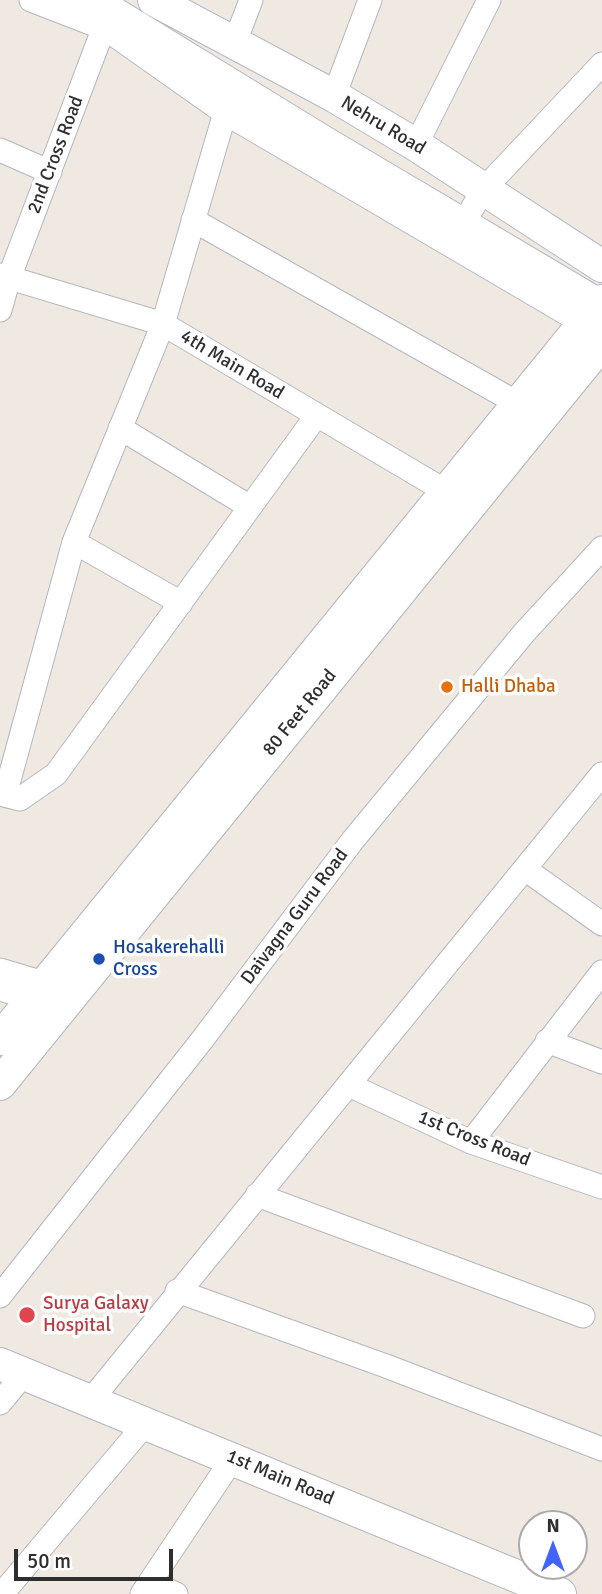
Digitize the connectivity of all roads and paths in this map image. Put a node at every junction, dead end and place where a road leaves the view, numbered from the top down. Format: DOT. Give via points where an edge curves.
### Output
graph roads {
  1 [pos="31,0"];
  2 [pos="79,0"];
  3 [pos="154,0"];
  4 [pos="251,0"];
  5 [pos="370,0"];
  6 [pos="489,0"];
  7 [pos="110,13"];
  8 [pos="235,42"];
  9 [pos="602,64"];
  10 [pos="334,96"];
  11 [pos="225,113"];
  12 [pos="416,145"];
  13 [pos="0,150"];
  14 [pos="50,172"];
  15 [pos="483,190"];
  16 [pos="193,220"];
  17 [pos="463,224"];
  18 [pos="602,267"];
  19 [pos="5,276"];
  20 [pos="0,310"];
  21 [pos="598,319"];
  22 [pos="163,324"];
  23 [pos="519,404"];
  24 [pos="317,415"];
  25 [pos="120,428"];
  26 [pos="447,492"];
  27 [pos="250,508"];
  28 [pos="74,542"];
  29 [pos="602,548"];
  30 [pos="181,603"];
  31 [pos="602,774"];
  32 [pos="2,794"];
  33 [pos="525,869"];
  34 [pos="602,924"];
  35 [pos="0,970"];
  36 [pos="602,972"];
  37 [pos="0,989"];
  38 [pos="54,996"];
  39 [pos="0,1040"];
  40 [pos="547,1041"];
  41 [pos="602,1062"];
  42 [pos="0,1084"];
  43 [pos="349,1085"];
  44 [pos="471,1142"];
  45 [pos="602,1186"];
  46 [pos="257,1195"];
  47 [pos="177,1291"];
  48 [pos="0,1296"];
  49 [pos="583,1316"];
  50 [pos="12,1369"];
  51 [pos="91,1400"];
  52 [pos="0,1403"];
  53 [pos="148,1422"];
  54 [pos="602,1448"];
  55 [pos="233,1458"];
  56 [pos="146,1588"];
  57 [pos="2,1594"];
  58 [pos="176,1594"];
  59 [pos="559,1594"];
  1 -- 7 [label="street"];
  2 -- 7 [label="main road"];
  3 -- 8 [label="main road, Nehru Road"];
  4 -- 8 [label="street"];
  5 -- 10 [label="street"];
  6 -- 12 [label="street"];
  7 -- 11 [label="street"];
  7 -- 14 [label="street, 2nd Cross Road"];
  7 -- 17 [label="main road"];
  8 -- 10 [label="main road, Nehru Road"];
  9 -- 15 [label="street"];
  10 -- 12 [label="main road, Nehru Road"];
  11 -- 16 [label="street"];
  11 -- 21 [label="street"];
  12 -- 15 [label="main road, Nehru Road"];
  13 -- 14 [label="street"];
  14 -- 19 [label="street, 2nd Cross Road"];
  15 -- 17 [label="street"];
  15 -- 18 [label="main road, Nehru Road"];
  16 -- 22 [label="street"];
  16 -- 23 [label="street"];
  17 -- 21 [label="main road"];
  19 -- 20 [label="street, 2nd Cross Road"];
  19 -- 22 [label="street, 4th Main Road"];
  21 -- 23 [label="main road, 80 Feet Road"];
  21 -- 38 [label="main road, 80 Feet Road"];
  22 -- 24 [label="street, 4th Main Road"];
  22 -- 25 [label="street"];
  23 -- 26 [label="main road, 80 Feet Road"];
  24 -- 26 [label="street, 4th Main Road"];
  24 -- 27 [label="street"];
  25 -- 27 [label="street"];
  25 -- 28 [label="street"];
  26 -- 38 [label="main road, 80 Feet Road"];
  27 -- 30 [label="street"];
  28 -- 30 [label="street"];
  28 -- 32 [label="street"];
  29 -- 48 [label="street, Daivagna Guru Road" via="524,633 353,840"];
  30 -- 32 [label="street" via="56,774 20,799"];
  31 -- 33 [label="street"];
  33 -- 34 [label="street"];
  33 -- 43 [label="street"];
  35 -- 38 [label="street"];
  36 -- 40 [label="street"];
  37 -- 38 [label="street"];
  38 -- 39 [label="main road, 80 Feet Road"];
  38 -- 42 [label="main road, 80 Feet Road"];
  40 -- 41 [label="street"];
  40 -- 44 [label="street"];
  43 -- 44 [label="street, 1st Cross Road"];
  43 -- 46 [label="street"];
  44 -- 45 [label="street, 1st Cross Road"];
  46 -- 47 [label="street"];
  46 -- 49 [label="street"];
  47 -- 51 [label="street"];
  47 -- 54 [label="street"];
  50 -- 51 [label="main road, 1st Main Road"];
  50 -- 52 [label="street"];
  51 -- 53 [label="main road, 1st Main Road"];
  53 -- 55 [label="main road, 1st Main Road"];
  53 -- 57 [label="street"];
  55 -- 56 [label="street"];
  55 -- 59 [label="main road, 1st Main Road"];
  56 -- 58 [label="street"];
}
